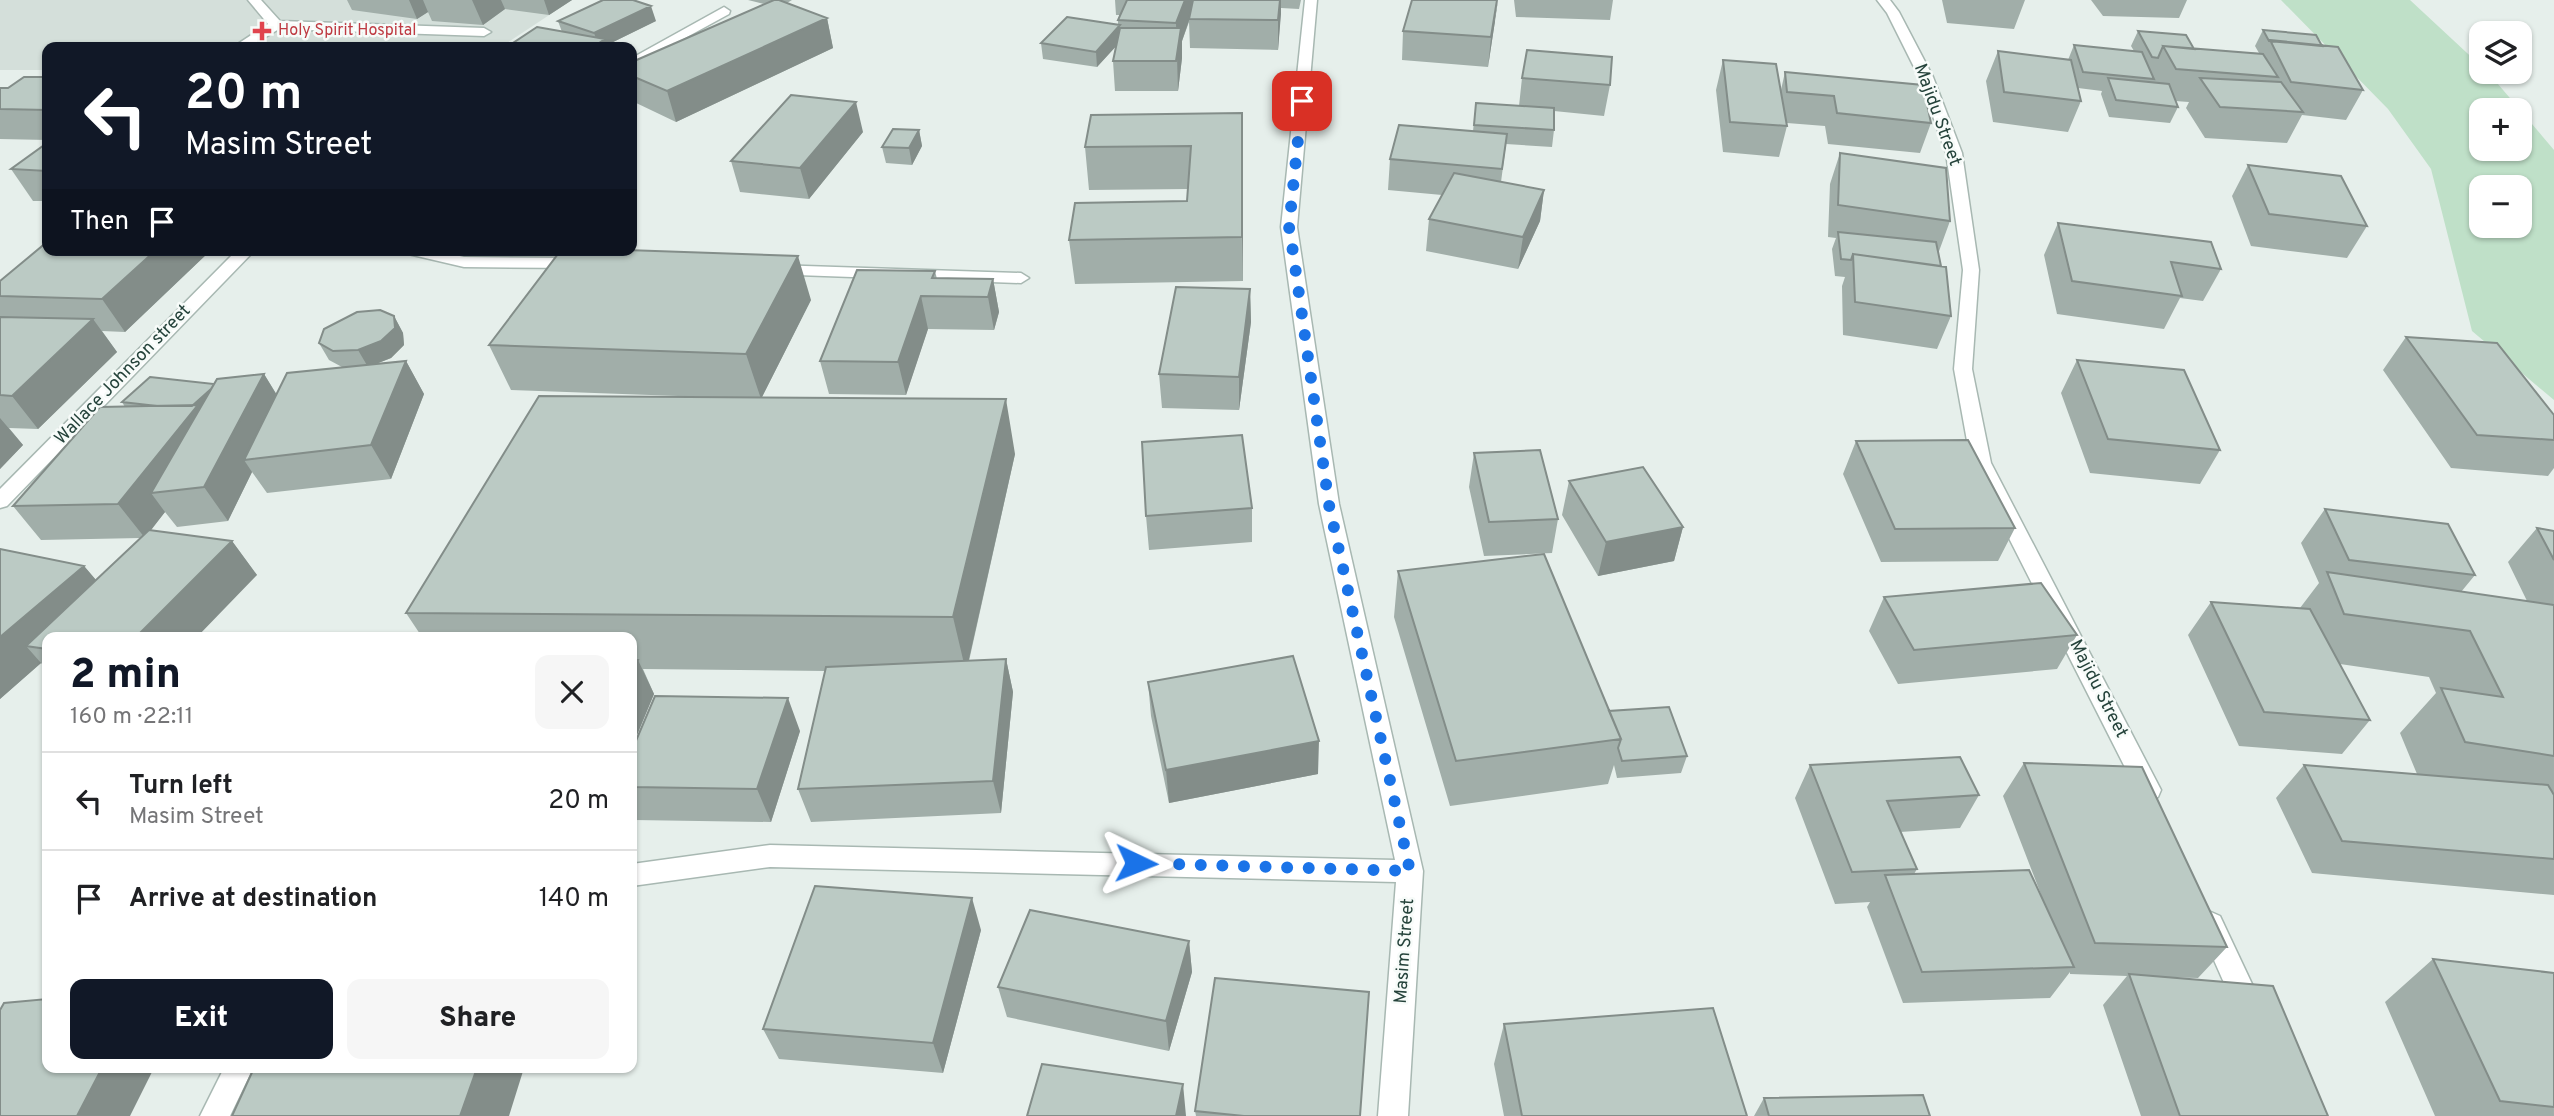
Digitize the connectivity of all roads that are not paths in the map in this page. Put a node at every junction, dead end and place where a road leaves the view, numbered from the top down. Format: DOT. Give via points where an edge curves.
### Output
graph roads {
  1 [pos="254,0"];
  2 [pos="1311,0"];
  3 [pos="1888,6"];
  4 [pos="724,11"];
  5 [pos="276,25"];
  6 [pos="484,32"];
  7 [pos="248,42"];
  8 [pos="637,60"];
  9 [pos="241,256"];
  10 [pos="437,256"];
  11 [pos="594,263"];
  12 [pos="759,269"];
  13 [pos="1021,278"];
  14 [pos="0,501"];
  15 [pos="2156,806"];
  16 [pos="1410,871"];
  17 [pos="637,874"];
  18 [pos="2202,905"];
  19 [pos="2258,1029"];
  20 [pos="236,1073"];
  21 [pos="215,1116"];
  22 [pos="1393,1116"];
  1 -- 5 [label="street"];
  2 -- 16 [label="street, Masim Street" via="1289,227 1329,505"];
  3 -- 15 [label="street, Majidu Street" via="1926,77 1954,153 1971,270 1963,369 1981,463"];
  4 -- 8 [label="street"];
  5 -- 6 [label="street"];
  5 -- 7 [label="street"];
  9 -- 14 [label="street, Wallace Johnson street"];
  10 -- 11 [label="street" via="464,262"];
  12 -- 13 [label="street"];
  16 -- 17 [label="street" via="770,856"];
  16 -- 22 [label="street, Masim Street"];
  18 -- 19 [label="street"];
  20 -- 21 [label="street"];
}
